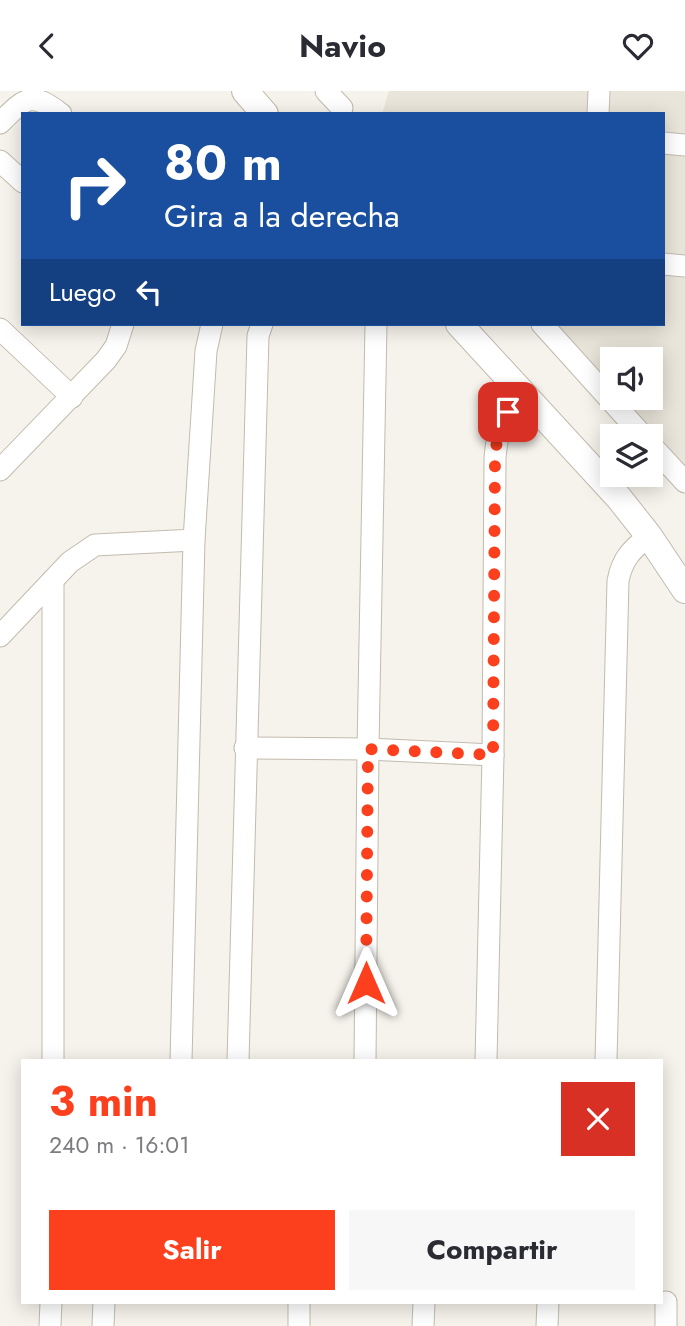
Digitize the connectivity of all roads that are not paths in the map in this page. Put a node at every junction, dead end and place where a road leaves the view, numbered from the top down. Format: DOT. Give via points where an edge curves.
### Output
graph roads {
  1 [pos="244,91"];
  2 [pos="326,91"];
  3 [pos="599,91"];
  4 [pos="342,108"];
  5 [pos="59,112"];
  6 [pos="263,112"];
  7 [pos="598,112"];
  8 [pos="0,123"];
  9 [pos="665,143"];
  10 [pos="685,145"];
  11 [pos="0,160"];
  12 [pos="21,180"];
  13 [pos="665,264"];
  14 [pos="685,266"];
  15 [pos="122,326"];
  16 [pos="212,326"];
  17 [pos="261,326"];
  18 [pos="376,326"];
  19 [pos="460,326"];
  20 [pos="544,326"];
  21 [pos="0,329"];
  22 [pos="72,397"];
  23 [pos="526,397"];
  24 [pos="632,424"];
  25 [pos="663,458"];
  26 [pos="0,470"];
  27 [pos="685,482"];
  28 [pos="649,536"];
  29 [pos="194,540"];
  30 [pos="53,580"];
  31 [pos="685,590"];
  32 [pos="0,636"];
  33 [pos="245,748"];
  34 [pos="368,749"];
  35 [pos="493,755"];
  36 [pos="53,1059"];
  37 [pos="181,1059"];
  38 [pos="238,1059"];
  39 [pos="365,1059"];
  40 [pos="486,1059"];
  41 [pos="606,1059"];
  42 [pos="671,1302"];
  43 [pos="51,1304"];
  44 [pos="104,1304"];
  45 [pos="299,1304"];
  46 [pos="424,1304"];
  47 [pos="548,1304"];
  48 [pos="50,1326"];
  49 [pos="103,1326"];
  50 [pos="299,1326"];
  51 [pos="423,1326"];
  52 [pos="547,1326"];
  53 [pos="666,1326"];
  1 -- 6 [label="street"];
  2 -- 4 [label="street"];
  3 -- 7 [label="street"];
  5 -- 8 [label="street" via="47,100 32,96"];
  9 -- 10 [label="street"];
  11 -- 12 [label="street"];
  13 -- 14 [label="street"];
  15 -- 22 [label="street" via="116,346"];
  16 -- 29 [label="street"];
  17 -- 33 [label="street"];
  18 -- 34 [label="street"];
  19 -- 23 [label="street"];
  20 -- 24 [label="street"];
  21 -- 22 [label="street"];
  22 -- 26 [label="street"];
  23 -- 28 [label="street"];
  23 -- 35 [label="street" via="508,412 498,430 495,458"];
  25 -- 27 [label="street"];
  28 -- 31 [label="street"];
  28 -- 41 [label="street" via="632,549 621,565 618,581"];
  29 -- 30 [label="street" via="95,545"];
  29 -- 37 [label="street"];
  30 -- 32 [label="street"];
  30 -- 36 [label="street"];
  33 -- 34 [label="street"];
  33 -- 38 [label="street"];
  34 -- 35 [label="street"];
  34 -- 39 [label="street"];
  35 -- 40 [label="street"];
  42 -- 53 [label="street"];
  43 -- 48 [label="street"];
  44 -- 49 [label="street"];
  45 -- 50 [label="street"];
  46 -- 51 [label="street"];
  47 -- 52 [label="street"];
}
